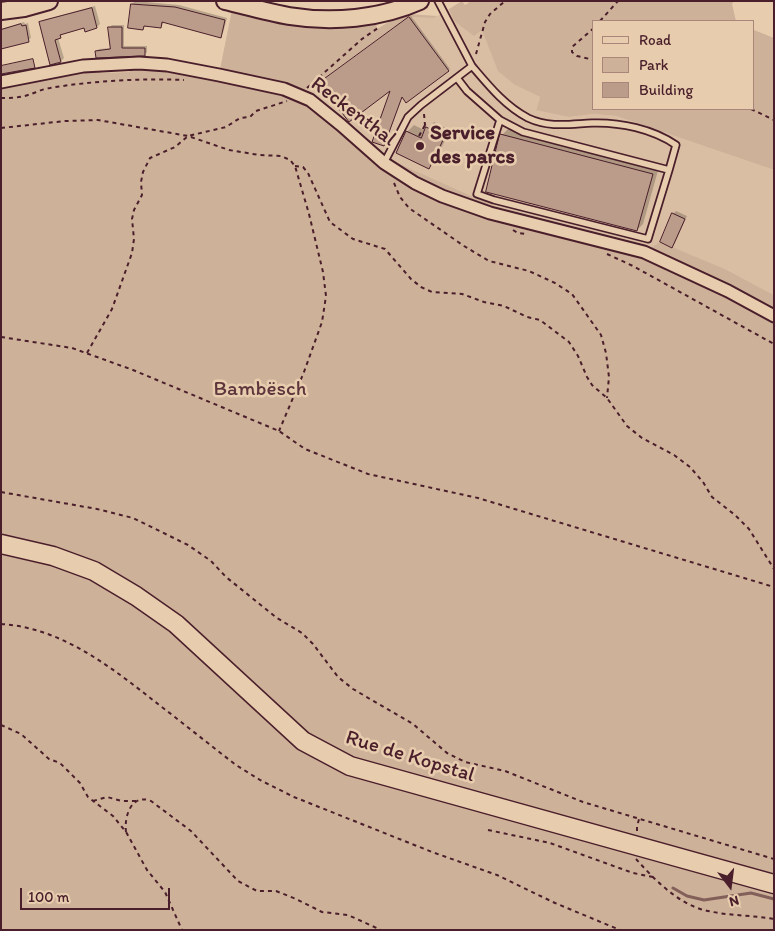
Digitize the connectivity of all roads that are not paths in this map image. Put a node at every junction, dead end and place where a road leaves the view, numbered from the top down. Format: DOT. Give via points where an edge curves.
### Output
graph roads {
  1 [pos="49,1"];
  2 [pos="225,1"];
  3 [pos="420,1"];
  4 [pos="438,1"];
  5 [pos="1,11"];
  6 [pos="472,66"];
  7 [pos="457,78"];
  8 [pos="1,82"];
  9 [pos="500,120"];
  10 [pos="384,163"];
  11 [pos="669,170"];
  12 [pos="516,205"];
  13 [pos="512,219"];
  14 [pos="648,239"];
  15 [pos="644,252"];
  16 [pos="774,316"];
  17 [pos="1,544"];
  18 [pos="774,884"];
  1 -- 5 [label="main road"];
  2 -- 3 [label="main road" via="289,16 323,19 386,13"];
  4 -- 6 [label="lane"];
  6 -- 7 [label="lane"];
  6 -- 11 [label="lane" via="511,107 530,119 558,126 612,124 654,132 667,138 676,145"];
  7 -- 9 [label="lane"];
  7 -- 10 [label="lane" via="408,117"];
  8 -- 10 [label="street, Reckenthal" via="83,66 139,63 219,74 284,89 310,100"];
  9 -- 11 [label="lane" via="523,132"];
  9 -- 12 [label="lane" via="477,194"];
  10 -- 13 [label="street, Reckenthal" via="442,196"];
  11 -- 14 [label="lane"];
  12 -- 13 [label="lane"];
  12 -- 14 [label="lane"];
  13 -- 15 [label="street, Reckenthal"];
  14 -- 15 [label="lane"];
  15 -- 16 [label="street, Reckenthal"];
  17 -- 18 [label="main road, Rue de Kopstal" via="53,556 86,568 136,596 176,624 303,741 350,766"];
}
